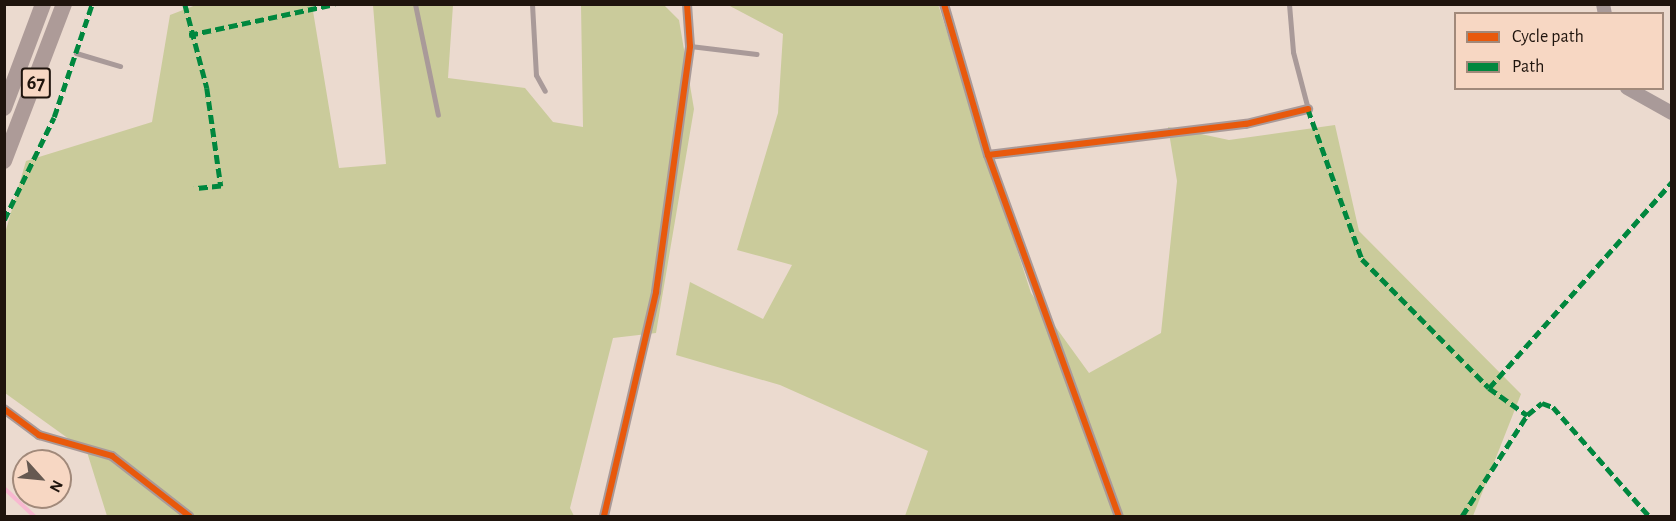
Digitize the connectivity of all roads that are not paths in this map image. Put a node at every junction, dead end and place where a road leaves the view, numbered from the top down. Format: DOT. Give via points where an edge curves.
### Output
graph roads {
  1 [pos="43,4"];
  2 [pos="64,4"];
  3 [pos="415,4"];
  4 [pos="532,4"];
  5 [pos="687,4"];
  6 [pos="944,4"];
  7 [pos="1289,4"];
  8 [pos="690,46"];
  9 [pos="76,53"];
  10 [pos="757,54"];
  11 [pos="120,66"];
  12 [pos="1631,90"];
  13 [pos="545,91"];
  14 [pos="4,108"];
  15 [pos="1308,109"];
  16 [pos="1671,113"];
  17 [pos="438,115"];
  18 [pos="988,155"];
  19 [pos="4,161"];
  20 [pos="4,409"];
  21 [pos="189,516"];
  22 [pos="604,516"];
  23 [pos="1119,516"];
  1 -- 14 [label="main road, 67"];
  2 -- 19 [label="main road, 67"];
  3 -- 17 [label="lane"];
  4 -- 13 [label="lane" via="536,75"];
  5 -- 8 [label="street"];
  6 -- 18 [label="street"];
  7 -- 15 [label="lane" via="1293,52"];
  8 -- 10 [label="lane"];
  8 -- 22 [label="street" via="657,292"];
  9 -- 11 [label="lane"];
  12 -- 16 [label="street"];
  15 -- 18 [label="street" via="1246,124"];
  18 -- 23 [label="street"];
  20 -- 21 [label="street" via="39,435 112,456"];
}
